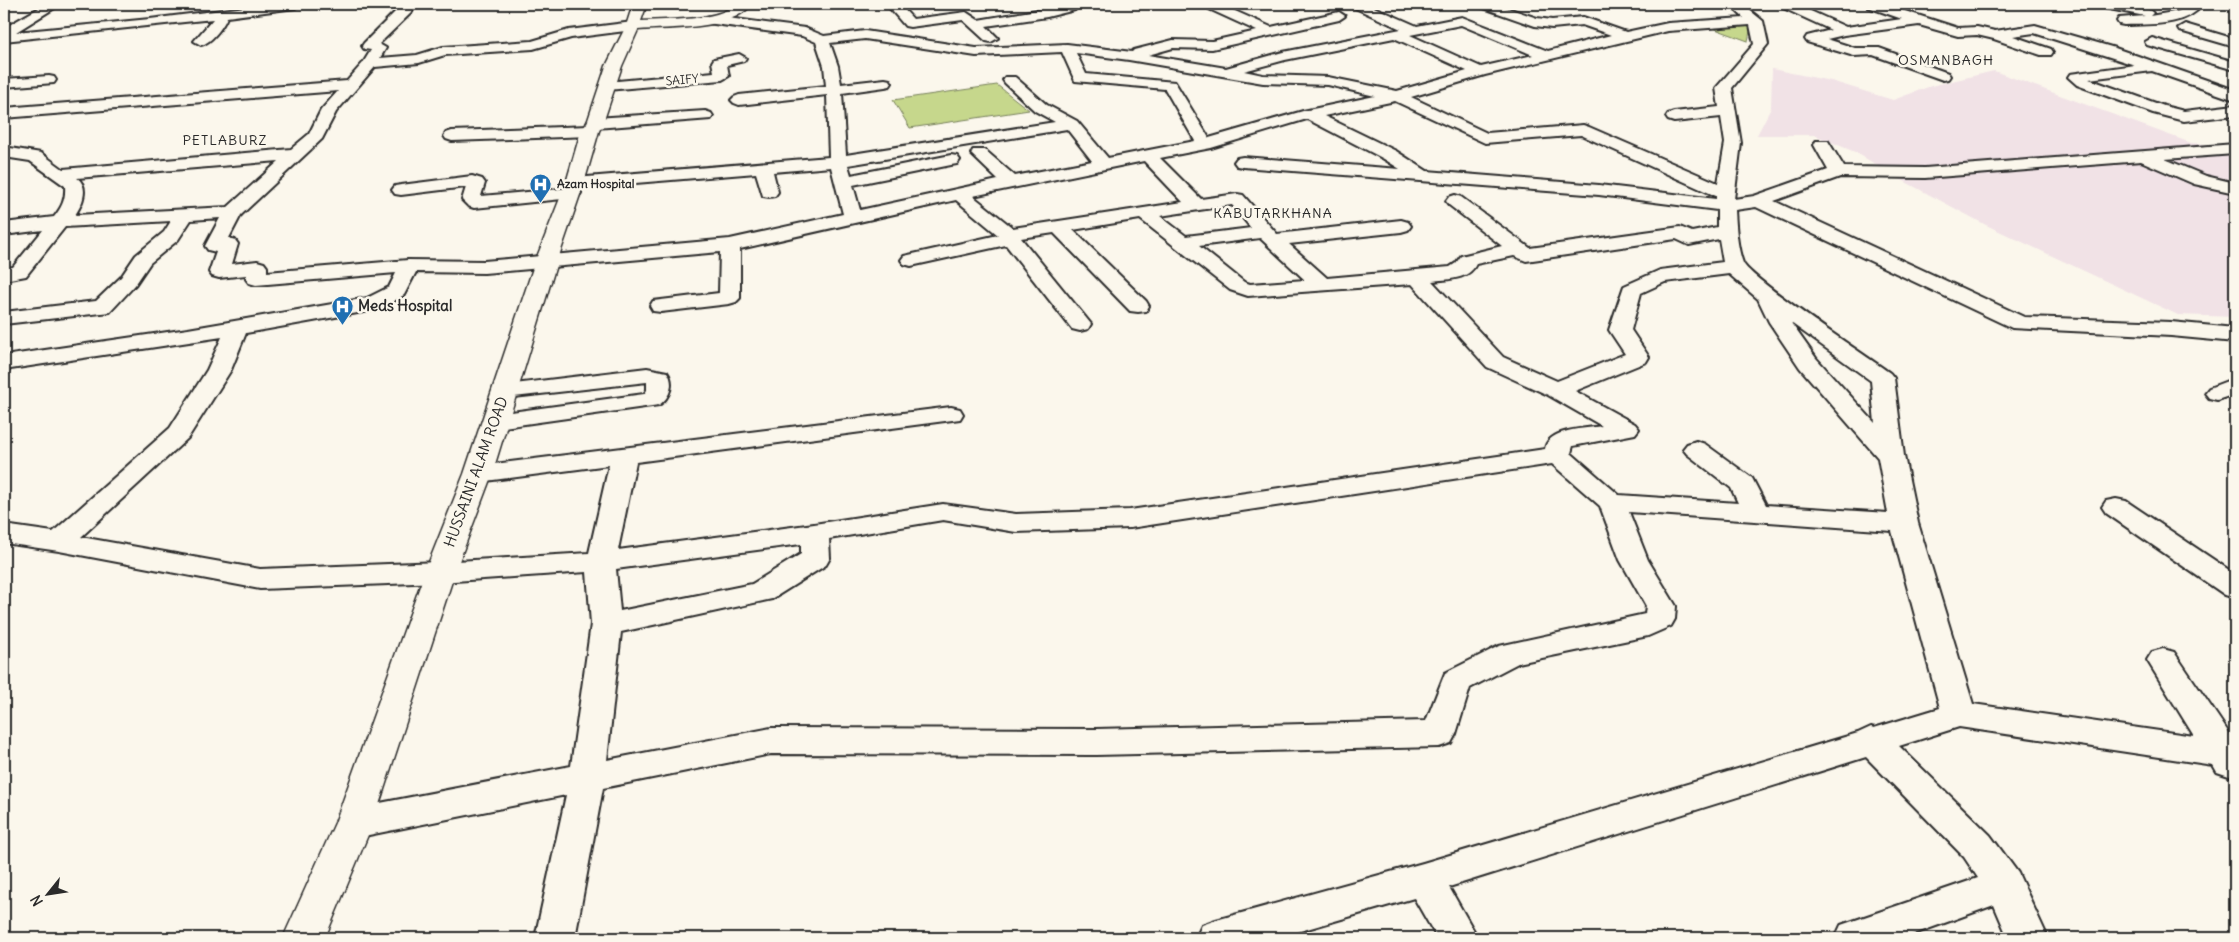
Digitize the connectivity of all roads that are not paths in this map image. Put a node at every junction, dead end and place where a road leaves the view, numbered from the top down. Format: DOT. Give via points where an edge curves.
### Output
graph roads {
  1 [pos="55,4"];
  2 [pos="295,4"];
  3 [pos="409,4"];
  4 [pos="745,4"];
  5 [pos="892,4"];
  6 [pos="1066,4"];
  7 [pos="1224,4"];
  8 [pos="1358,4"];
  9 [pos="1363,4"];
  10 [pos="1486,4"];
  11 [pos="1784,4"];
  12 [pos="1872,4"];
  13 [pos="2103,4"];
  14 [pos="2197,4"];
  15 [pos="759,12"];
  16 [pos="733,14"];
  17 [pos="221,15"];
  18 [pos="636,15"];
  19 [pos="1339,16"];
  20 [pos="1742,16"];
  21 [pos="2170,18"];
  22 [pos="712,20"];
  23 [pos="1919,21"];
  24 [pos="2124,21"];
  25 [pos="975,24"];
  26 [pos="1705,24"];
  27 [pos="2060,24"];
  28 [pos="2184,28"];
  29 [pos="2035,29"];
  30 [pos="1415,30"];
  31 [pos="1844,30"];
  32 [pos="1268,31"];
  33 [pos="1396,34"];
  34 [pos="4,35"];
  35 [pos="1995,35"];
  36 [pos="1625,36"];
  37 [pos="991,38"];
  38 [pos="822,40"];
  39 [pos="1874,40"];
  40 [pos="201,41"];
  41 [pos="2152,42"];
  42 [pos="2235,43"];
  43 [pos="1067,48"];
  44 [pos="976,52"];
  45 [pos="2046,52"];
  46 [pos="1129,56"];
  47 [pos="1548,56"];
  48 [pos="739,58"];
  49 [pos="370,63"];
  50 [pos="2235,66"];
  51 [pos="995,67"];
  52 [pos="2155,67"];
  53 [pos="1224,72"];
  54 [pos="1480,72"];
  55 [pos="2235,74"];
  56 [pos="1943,76"];
  57 [pos="48,80"];
  58 [pos="1010,80"];
  59 [pos="2190,80"];
  60 [pos="4,83"];
  61 [pos="885,83"];
  62 [pos="352,85"];
  63 [pos="607,86"];
  64 [pos="834,89"];
  65 [pos="2235,95"];
  66 [pos="1397,96"];
  67 [pos="739,100"];
  68 [pos="2235,110"];
  69 [pos="1728,111"];
  70 [pos="4,112"];
  71 [pos="1309,114"];
  72 [pos="705,116"];
  73 [pos="1674,117"];
  74 [pos="1071,124"];
  75 [pos="593,127"];
  76 [pos="452,136"];
  77 [pos="961,142"];
  78 [pos="1205,144"];
  79 [pos="1822,145"];
  80 [pos="2235,149"];
  81 [pos="4,152"];
  82 [pos="298,154"];
  83 [pos="979,154"];
  84 [pos="1148,155"];
  85 [pos="2142,156"];
  86 [pos="838,161"];
  87 [pos="1243,162"];
  88 [pos="1104,164"];
  89 [pos="763,167"];
  90 [pos="1838,172"];
  91 [pos="61,174"];
  92 [pos="1424,177"];
  93 [pos="844,182"];
  94 [pos="1011,182"];
  95 [pos="574,188"];
  96 [pos="2235,188"];
  97 [pos="402,190"];
  98 [pos="769,192"];
  99 [pos="960,194"];
  100 [pos="1455,201"];
  101 [pos="1758,201"];
  102 [pos="1197,205"];
  103 [pos="1726,210"];
  104 [pos="233,212"];
  105 [pos="1144,213"];
  106 [pos="185,215"];
  107 [pos="853,218"];
  108 [pos="58,222"];
  109 [pos="1401,226"];
  110 [pos="1059,227"];
  111 [pos="4,229"];
  112 [pos="1010,236"];
  113 [pos="1270,236"];
  114 [pos="1181,244"];
  115 [pos="730,245"];
  116 [pos="1518,248"];
  117 [pos="911,260"];
  118 [pos="546,262"];
  119 [pos="408,266"];
  120 [pos="1734,267"];
  121 [pos="4,274"];
  122 [pos="1417,277"];
  123 [pos="1321,284"];
  124 [pos="1766,295"];
  125 [pos="661,306"];
  126 [pos="1138,306"];
  127 [pos="4,318"];
  128 [pos="1080,324"];
  129 [pos="237,328"];
  130 [pos="2235,335"];
  131 [pos="4,363"];
  132 [pos="1556,390"];
  133 [pos="505,391"];
  134 [pos="951,414"];
  135 [pos="496,421"];
  136 [pos="1696,449"];
  137 [pos="624,455"];
  138 [pos="1558,455"];
  139 [pos="1891,456"];
  140 [pos="478,474"];
  141 [pos="1612,503"];
  142 [pos="2116,507"];
  143 [pos="1755,512"];
  144 [pos="1904,523"];
  145 [pos="814,533"];
  146 [pos="4,534"];
  147 [pos="59,542"];
  148 [pos="601,562"];
  149 [pos="440,572"];
  150 [pos="2235,588"];
  151 [pos="606,624"];
  152 [pos="2163,660"];
  153 [pos="1960,715"];
  154 [pos="1871,740"];
  155 [pos="2231,760"];
  156 [pos="588,778"];
  157 [pos="354,823"];
  158 [pos="1423,879"];
  159 [pos="2004,885"];
  160 [pos="304,938"];
  161 [pos="555,938"];
  162 [pos="1216,938"];
  163 [pos="1458,938"];
  164 [pos="1855,938"];
  165 [pos="2028,938"];
  1 -- 34 [label="street"];
  2 -- 17 [label="street"];
  3 -- 49 [label="street" via="368,46 379,48"];
  4 -- 16 [label="main road"];
  5 -- 25 [label="street" via="910,22 966,16"];
  6 -- 25 [label="street" via="1071,7 1047,14"];
  7 -- 32 [label="street" via="1213,6"];
  8 -- 9 [label="street"];
  8 -- 30 [label="street"];
  10 -- 36 [label="street" via="1535,22 1583,21"];
  11 -- 31 [label="street"];
  12 -- 23 [label="street"];
  13 -- 21 [label="street"];
  14 -- 21 [label="street" via="2188,13"];
  15 -- 16 [label="street"];
  16 -- 22 [label="main road"];
  17 -- 34 [label="street" via="98,30"];
  17 -- 40 [label="street"];
  18 -- 22 [label="main road"];
  18 -- 49 [label="street" via="533,45 443,51 419,58"];
  18 -- 63 [label="main road, HUSSAINI ALAM ROAD"];
  19 -- 32 [label="street"];
  20 -- 26 [label="street"];
  20 -- 26 [label="street"];
  20 -- 69 [label="street" via="1724,88"];
  21 -- 24 [label="street"];
  22 -- 38 [label="street" via="805,32"];
  23 -- 31 [label="street"];
  23 -- 35 [label="street" via="1958,32 1977,31"];
  25 -- 37 [label="street"];
  26 -- 36 [label="street" via="1668,27"];
  27 -- 29 [label="street"];
  28 -- 42 [label="street"];
  29 -- 35 [label="street"];
  29 -- 52 [label="street"];
  30 -- 33 [label="street"];
  30 -- 47 [label="street" via="1462,21"];
  31 -- 39 [label="street"];
  31 -- 56 [label="street" via="1812,39 1854,52 1874,51"];
  32 -- 46 [label="street" via="1212,45 1172,44"];
  33 -- 53 [label="street" via="1284,56"];
  33 -- 54 [label="street"];
  35 -- 45 [label="street"];
  36 -- 47 [label="street"];
  38 -- 44 [label="street" via="865,35"];
  38 -- 64 [label="street" via="831,66"];
  41 -- 50 [label="street"];
  43 -- 44 [label="street"];
  43 -- 46 [label="street"];
  43 -- 78 [label="street" via="1080,78 1170,84"];
  44 -- 51 [label="street"];
  46 -- 53 [label="street"];
  47 -- 54 [label="street"];
  48 -- 63 [label="street, SAIFY" via="719,62 722,76"];
  49 -- 62 [label="street"];
  52 -- 59 [label="street"];
  52 -- 68 [label="street" via="2075,77 2174,114 2192,116"];
  53 -- 66 [label="street" via="1263,79 1328,81"];
  54 -- 66 [label="street"];
  55 -- 59 [label="street"];
  57 -- 60 [label="street"];
  58 -- 74 [label="street" via="1041,108"];
  59 -- 65 [label="street"];
  61 -- 64 [label="street"];
  62 -- 70 [label="street"];
  62 -- 82 [label="street" via="329,110 316,136"];
  63 -- 75 [label="main road, HUSSAINI ALAM ROAD"];
  64 -- 67 [label="street"];
  64 -- 86 [label="street"];
  66 -- 71 [label="street"];
  66 -- 103 [label="street" via="1485,138 1581,125"];
  69 -- 73 [label="street"];
  69 -- 103 [label="street" via="1733,144"];
  71 -- 78 [label="street"];
  71 -- 92 [label="street" via="1390,155"];
  72 -- 75 [label="street"];
  74 -- 77 [label="street"];
  74 -- 88 [label="street"];
  75 -- 76 [label="street"];
  75 -- 95 [label="main road, HUSSAINI ALAM ROAD"];
  77 -- 83 [label="street"];
  77 -- 86 [label="street"];
  78 -- 84 [label="street"];
  79 -- 90 [label="street"];
  80 -- 85 [label="street"];
  81 -- 91 [label="street" via="35,157"];
  82 -- 91 [label="street"];
  82 -- 104 [label="street"];
  83 -- 93 [label="street"];
  83 -- 94 [label="street"];
  84 -- 88 [label="street"];
  84 -- 102 [label="street"];
  85 -- 90 [label="street" via="1925,173"];
  85 -- 96 [label="street" via="2200,180"];
  86 -- 89 [label="street"];
  86 -- 93 [label="street"];
  87 -- 92 [label="street"];
  88 -- 94 [label="street"];
  89 -- 95 [label="street"];
  89 -- 98 [label="street"];
  90 -- 101 [label="street"];
  91 -- 108 [label="street" via="74,184 75,195 70,209"];
  92 -- 103 [label="street" via="1599,190"];
  93 -- 107 [label="street"];
  94 -- 99 [label="street"];
  95 -- 97 [label="street" via="474,202 471,200 476,183 472,181"];
  95 -- 118 [label="main road, HUSSAINI ALAM ROAD"];
  99 -- 107 [label="street"];
  99 -- 112 [label="street"];
  100 -- 116 [label="street"];
  101 -- 103 [label="street"];
  101 -- 130 [label="street" via="2020,323"];
  102 -- 105 [label="street"];
  102 -- 113 [label="street" via="1237,199"];
  103 -- 116 [label="street" via="1689,239 1680,233 1526,255"];
  103 -- 120 [label="street"];
  104 -- 106 [label="street"];
  104 -- 119 [label="street" via="215,246 228,244 219,272 257,267 256,280"];
  105 -- 110 [label="street"];
  105 -- 114 [label="street"];
  106 -- 108 [label="street"];
  106 -- 127 [label="street" via="172,236 143,259 128,281 102,308"];
  107 -- 115 [label="street"];
  108 -- 111 [label="street"];
  108 -- 121 [label="street" via="19,272"];
  109 -- 113 [label="street"];
  110 -- 112 [label="street"];
  110 -- 126 [label="street"];
  112 -- 117 [label="street"];
  112 -- 128 [label="street"];
  113 -- 114 [label="street"];
  113 -- 123 [label="street"];
  114 -- 123 [label="street" via="1237,286 1248,290"];
  115 -- 118 [label="street"];
  115 -- 125 [label="street" via="729,298"];
  116 -- 122 [label="street" via="1468,260 1465,267 1455,272"];
  118 -- 119 [label="street"];
  118 -- 133 [label="main road, HUSSAINI ALAM ROAD"];
  119 -- 129 [label="street" via="402,286 391,297 372,304"];
  120 -- 124 [label="street"];
  120 -- 132 [label="street" via="1660,276 1631,290 1620,330 1638,357"];
  122 -- 123 [label="street"];
  122 -- 132 [label="street" via="1496,362"];
  124 -- 139 [label="street" via="1780,327"];
  124 -- 139 [label="street" via="1882,378"];
  129 -- 131 [label="street"];
  129 -- 147 [label="street" via="219,370 179,432"];
  132 -- 138 [label="street" via="1626,429 1566,440 1558,446"];
  133 -- 135 [label="main road, HUSSAINI ALAM ROAD"];
  133 -- 135 [label="street" via="647,374 660,377 660,392 650,400"];
  134 -- 137 [label="street"];
  135 -- 140 [label="main road, HUSSAINI ALAM ROAD"];
  136 -- 143 [label="street" via="1743,484"];
  137 -- 140 [label="street"];
  137 -- 148 [label="street"];
  138 -- 141 [label="street"];
  138 -- 145 [label="street" via="1130,519 1016,523 943,512"];
  139 -- 144 [label="street"];
  140 -- 149 [label="main road, HUSSAINI ALAM ROAD"];
  141 -- 143 [label="street"];
  141 -- 156 [label="street" via="1634,560 1661,606 1660,619 1648,625 1510,654 1456,681 1439,734 1096,742 771,741"];
  142 -- 150 [label="street"];
  143 -- 144 [label="street"];
  144 -- 153 [label="street"];
  145 -- 148 [label="street"];
  145 -- 151 [label="street" via="816,558 761,592"];
  146 -- 147 [label="street"];
  147 -- 149 [label="street" via="260,579"];
  148 -- 149 [label="street"];
  148 -- 151 [label="street"];
  149 -- 157 [label="main road, HUSSAINI ALAM ROAD"];
  151 -- 156 [label="street"];
  152 -- 155 [label="street"];
  153 -- 154 [label="street"];
  153 -- 155 [label="street"];
  154 -- 158 [label="street"];
  154 -- 159 [label="street" via="1977,846"];
  156 -- 157 [label="street"];
  156 -- 161 [label="street"];
  157 -- 160 [label="main road, HUSSAINI ALAM ROAD"];
  158 -- 162 [label="street"];
  158 -- 163 [label="street"];
  159 -- 164 [label="street"];
  159 -- 165 [label="street"];
}
